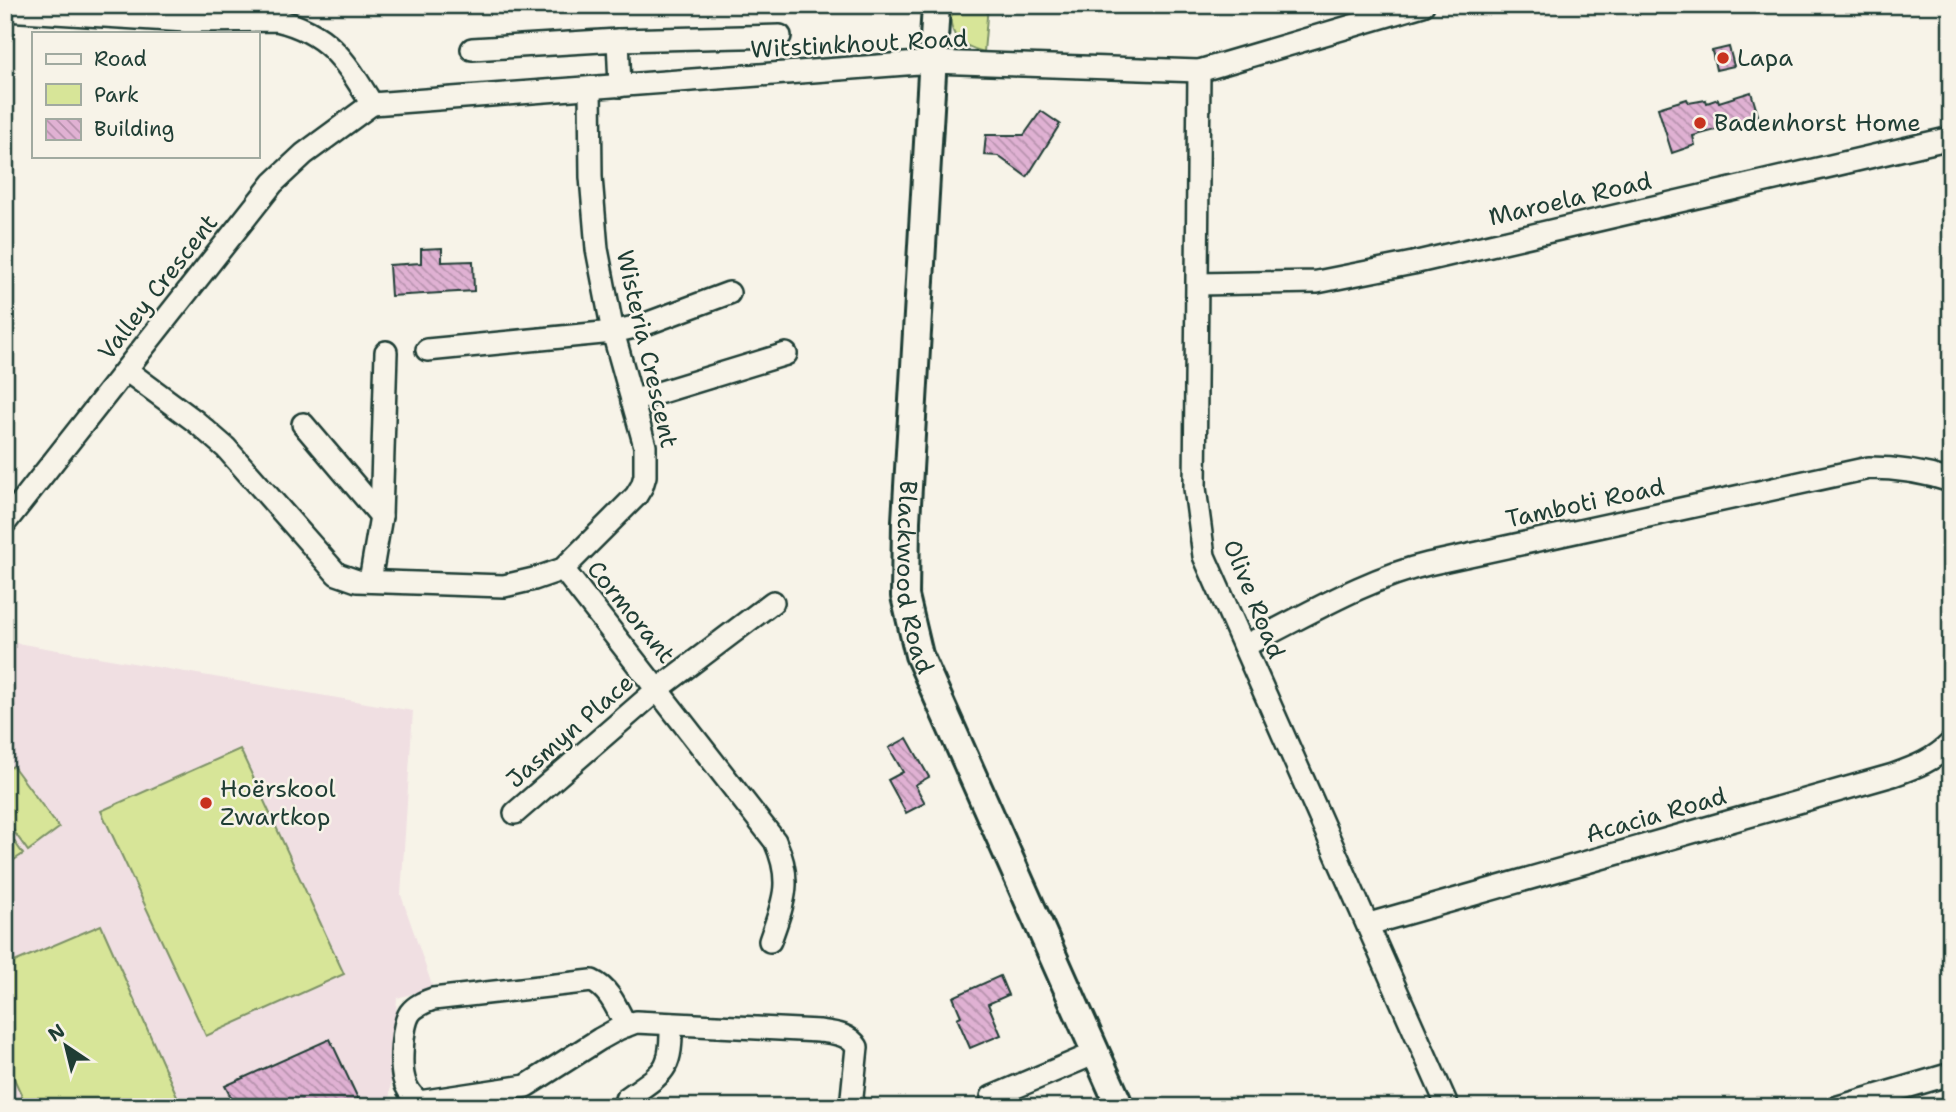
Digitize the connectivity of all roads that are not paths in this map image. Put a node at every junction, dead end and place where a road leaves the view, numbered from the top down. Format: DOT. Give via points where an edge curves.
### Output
graph roads {
  1 [pos="936,5"];
  2 [pos="1423,5"];
  3 [pos="5,11"];
  4 [pos="780,36"];
  5 [pos="618,40"];
  6 [pos="472,48"];
  7 [pos="932,62"];
  8 [pos="1199,71"];
  9 [pos="620,86"];
  10 [pos="590,88"];
  11 [pos="372,104"];
  12 [pos="1951,138"];
  13 [pos="1198,285"];
  14 [pos="729,293"];
  15 [pos="613,332"];
  16 [pos="427,350"];
  17 [pos="386,352"];
  18 [pos="786,354"];
  19 [pos="126,370"];
  20 [pos="632,401"];
  21 [pos="303,424"];
  22 [pos="1951,481"];
  23 [pos="381,516"];
  24 [pos="5,523"];
  25 [pos="563,569"];
  26 [pos="370,581"];
  27 [pos="773,602"];
  28 [pos="1244,646"];
  29 [pos="658,689"];
  30 [pos="1951,743"];
  31 [pos="515,813"];
  32 [pos="1369,925"];
  33 [pos="771,941"];
  34 [pos="671,1024"];
  35 [pos="626,1026"];
  36 [pos="1096,1053"];
  37 [pos="1951,1074"];
  38 [pos="992,1097"];
  39 [pos="507,1099"];
  40 [pos="626,1099"];
  41 [pos="851,1107"];
  42 [pos="1121,1107"];
  43 [pos="1448,1107"];
  44 [pos="1838,1107"];
  1 -- 7 [label="street, Blackwood Road"];
  2 -- 8 [label="street, Witstinkhout Road"];
  3 -- 11 [label="street" via="186,21 277,20 304,27 323,40"];
  4 -- 5 [label="street"];
  5 -- 6 [label="street"];
  5 -- 9 [label="street"];
  7 -- 8 [label="street, Witstinkhout Road"];
  7 -- 9 [label="street, Witstinkhout Road"];
  7 -- 36 [label="street, Blackwood Road" via="906,521 908,616 919,655"];
  8 -- 13 [label="street, Olive Road"];
  9 -- 10 [label="street, Witstinkhout Road"];
  10 -- 11 [label="street, Witstinkhout Road"];
  10 -- 15 [label="street, Wisteria Crescent" via="597,249"];
  11 -- 19 [label="street, Valley Crescent" via="304,154 274,183"];
  12 -- 13 [label="street, Maroela Road" via="1317,282"];
  13 -- 28 [label="street, Olive Road" via="1195,488 1199,528 1204,556"];
  14 -- 15 [label="street"];
  15 -- 16 [label="street"];
  15 -- 20 [label="street, Wisteria Crescent"];
  17 -- 23 [label="street"];
  18 -- 20 [label="street"];
  19 -- 24 [label="street, Valley Crescent"];
  19 -- 26 [label="street, Wisteria Crescent" via="226,448 337,574"];
  20 -- 25 [label="street, Wisteria Crescent" via="647,454 642,486"];
  21 -- 23 [label="street"];
  22 -- 28 [label="street, Tamboti Road" via="1896,468 1869,468 1405,569"];
  23 -- 26 [label="street"];
  25 -- 26 [label="street, Wisteria Crescent" via="504,586"];
  25 -- 29 [label="street, Cormorant"];
  27 -- 29 [label="street, Jasmyn Place"];
  28 -- 32 [label="street, Olive Road"];
  29 -- 31 [label="street, Jasmyn Place"];
  29 -- 33 [label="street, Cormorant" via="775,841 785,868 785,889"];
  30 -- 32 [label="street, Acacia Road" via="1920,766 1893,775"];
  32 -- 43 [label="street, Olive Road"];
  34 -- 35 [label="street"];
  34 -- 40 [label="street" via="665,1071"];
  34 -- 41 [label="street" via="842,1035 857,1047"];
  35 -- 39 [label="street"];
  35 -- 39 [label="street" via="609,995 592,981 433,999 411,1012 402,1062 411,1095 419,1102"];
  36 -- 38 [label="street"];
  36 -- 42 [label="street, Blackwood Road"];
  37 -- 44 [label="street"];
}
